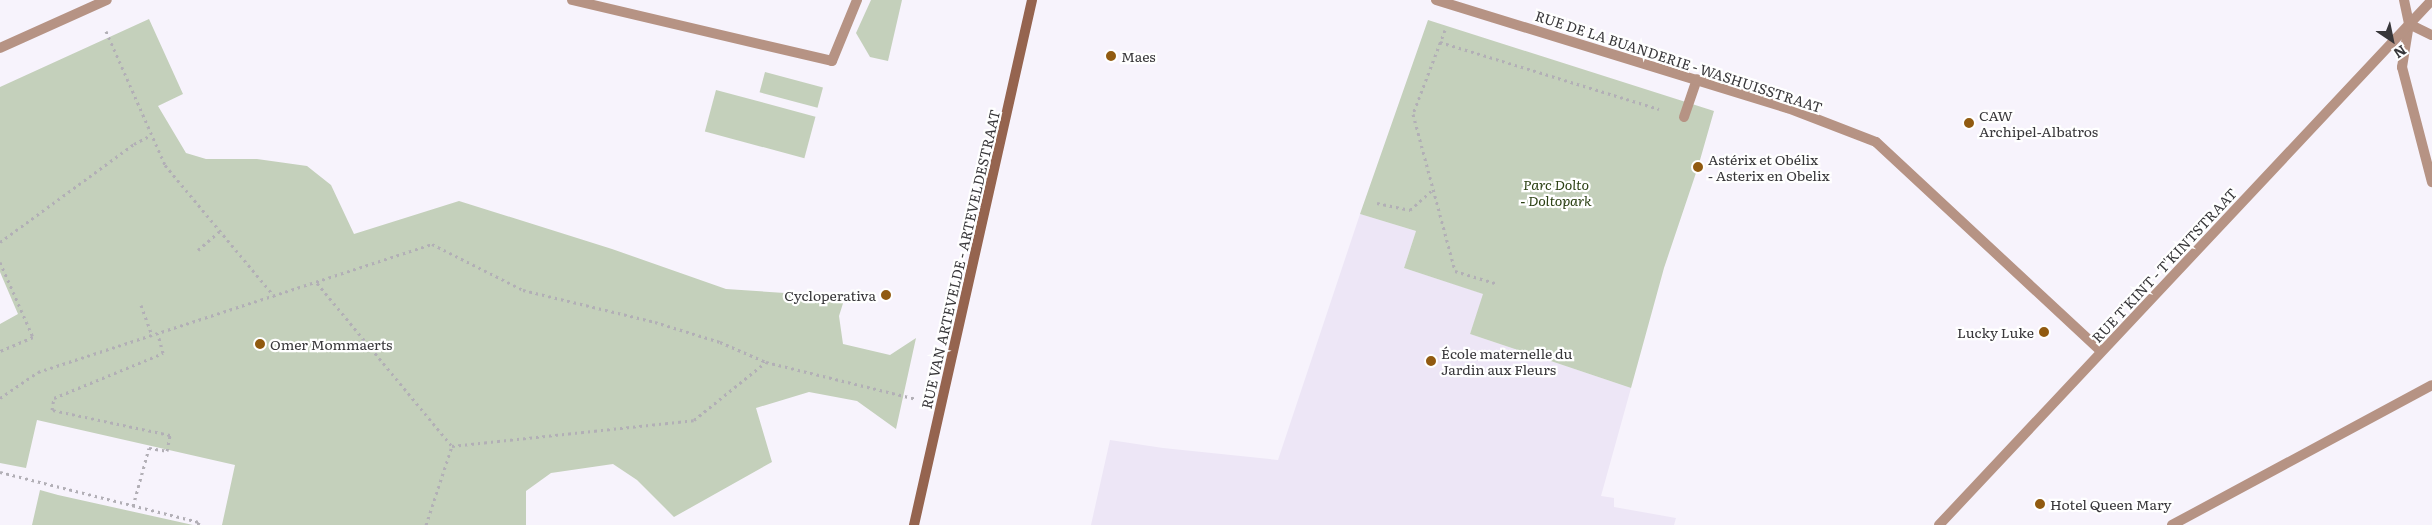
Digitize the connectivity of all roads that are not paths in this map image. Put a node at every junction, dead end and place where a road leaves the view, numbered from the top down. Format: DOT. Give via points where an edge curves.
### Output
graph roads {
  1 [pos="107,0"];
  2 [pos="572,0"];
  3 [pos="857,0"];
  4 [pos="1032,0"];
  5 [pos="1436,0"];
  6 [pos="2404,0"];
  7 [pos="2432,0"];
  8 [pos="2409,24"];
  9 [pos="2432,35"];
  10 [pos="0,48"];
  11 [pos="1697,80"];
  12 [pos="1684,117"];
  13 [pos="2432,182"];
  14 [pos="2101,351"];
  15 [pos="2432,385"];
  16 [pos="914,525"];
  17 [pos="1939,525"];
  18 [pos="2172,525"];
  1 -- 10 [label="street"];
  2 -- 3 [label="street" via="832,61"];
  4 -- 16 [label="street, RUE VAN ARTEVELDE - ARTEVELDESTRAAT"];
  5 -- 11 [label="street, RUE DE LA BUANDERIE - WASHUISSTRAAT"];
  6 -- 8 [label="street"];
  7 -- 8 [label="street, RUE T'KINT - T'KINTSTRAAT"];
  8 -- 9 [label="street"];
  8 -- 13 [label="street" via="2402,67"];
  8 -- 14 [label="street, RUE T'KINT - T'KINTSTRAAT"];
  11 -- 12 [label="street"];
  11 -- 14 [label="street, RUE DE LA BUANDERIE - WASHUISSTRAAT" via="1788,108 1876,142"];
  14 -- 17 [label="street, RUE T'KINT - T'KINTSTRAAT"];
  15 -- 18 [label="street"];
}
